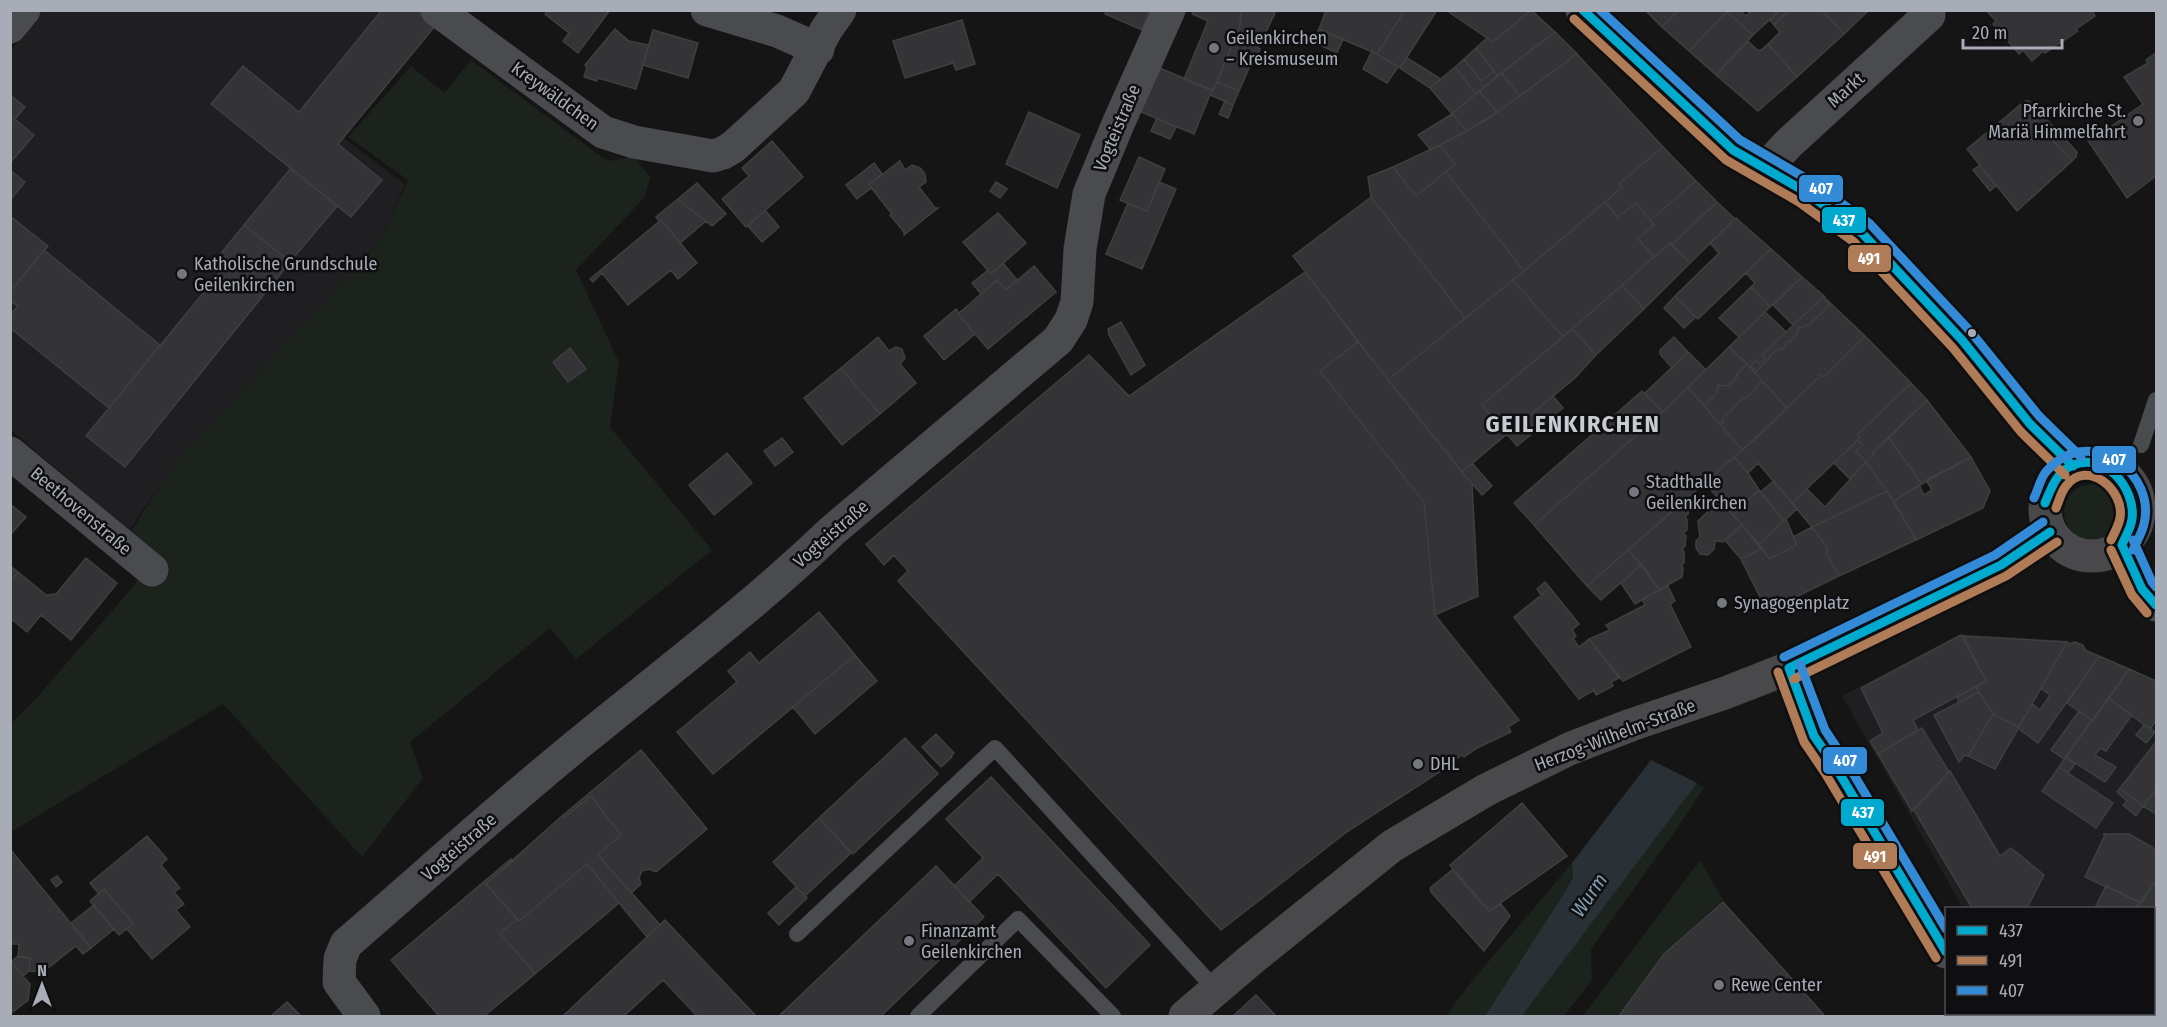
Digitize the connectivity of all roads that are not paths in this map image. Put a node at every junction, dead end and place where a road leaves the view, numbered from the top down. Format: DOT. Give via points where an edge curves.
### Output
graph roads {
  1 [pos="24,10"];
  2 [pos="437,10"];
  3 [pos="707,10"];
  4 [pos="840,10"];
  5 [pos="1169,10"];
  6 [pos="1582,10"];
  7 [pos="1929,12"];
  8 [pos="10,27"];
  9 [pos="818,49"];
  10 [pos="1766,168"];
  11 [pos="2157,400"];
  12 [pos="2141,445"];
  13 [pos="10,453"];
  14 [pos="2073,466"];
  15 [pos="2050,532"];
  16 [pos="2122,545"];
  17 [pos="152,570"];
  18 [pos="2157,605"];
  19 [pos="1789,668"];
  20 [pos="797,934"];
  21 [pos="1945,949"];
  22 [pos="1215,990"];
  23 [pos="364,1017"];
  24 [pos="918,1017"];
  25 [pos="1113,1017"];
  26 [pos="1185,1017"];
  1 -- 8 [label="street"];
  2 -- 9 [label="street, Kreywäldchen" via="603,132 634,142 713,156 733,147 794,91"];
  3 -- 9 [label="street" via="777,31"];
  4 -- 9 [label="street, Kreywäldchen"];
  5 -- 23 [label="street, Vogteistraße" via="1089,194 1077,302 1059,340 346,944 340,959 339,982"];
  6 -- 10 [label="street" via="1733,150"];
  7 -- 10 [label="street, Markt"];
  10 -- 14 [label="street" via="1862,233 1962,340 2030,424"];
  11 -- 12 [label="lane"];
  13 -- 17 [label="street, Beethovenstraße"];
  14 -- 15 [label="street" via="2059,474 2050,486 2045,501"];
  14 -- 16 [label="street" via="2099,462 2112,466 2132,485 2138,497 2137,524"];
  15 -- 16 [label="street" via="2070,551 2083,555 2097,556"];
  15 -- 19 [label="street, Herzog-Wilhelm-Straße" via="2001,565"];
  16 -- 18 [label="street" via="2142,589"];
  19 -- 21 [label="street" via="1814,736"];
  19 -- 22 [label="street, Herzog-Wilhelm-Straße" via="1569,749 1486,790 1392,846"];
  20 -- 22 [label="lane" via="995,748"];
  22 -- 26 [label="street, Herzog-Wilhelm-Straße"];
  24 -- 25 [label="lane" via="1018,919"];
}
